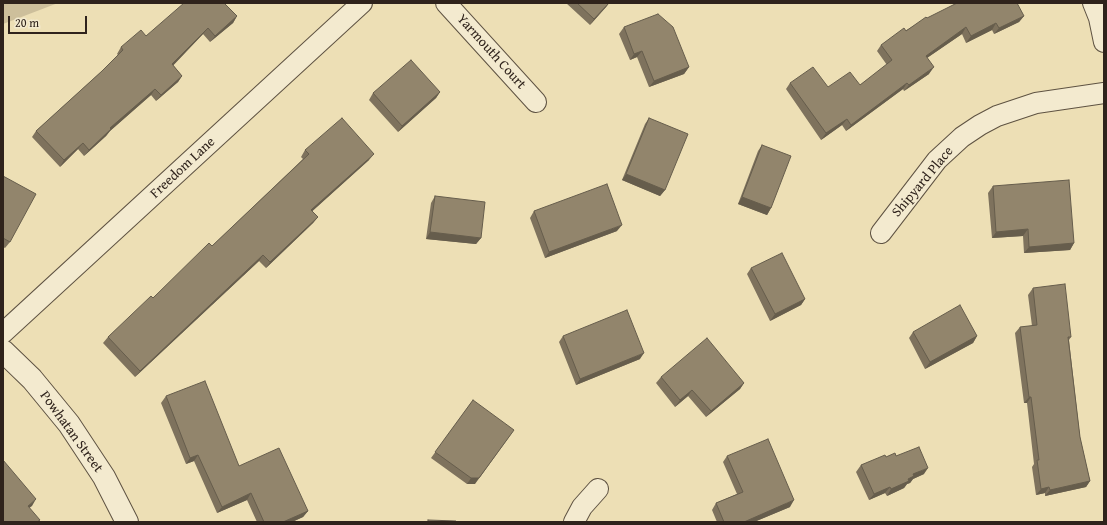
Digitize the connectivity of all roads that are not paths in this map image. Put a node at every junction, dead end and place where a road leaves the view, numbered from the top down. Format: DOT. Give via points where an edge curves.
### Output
graph roads {
  1 [pos="362,3"];
  2 [pos="446,3"];
  3 [pos="1093,3"];
  4 [pos="1104,42"];
  5 [pos="1104,93"];
  6 [pos="536,102"];
  7 [pos="881,233"];
  8 [pos="3,333"];
  9 [pos="3,351"];
  10 [pos="598,489"];
  11 [pos="127,522"];
  12 [pos="574,522"];
  1 -- 8 [label="street, Freedom Lane"];
  2 -- 6 [label="street, Yarmouth Court"];
  3 -- 4 [label="street"];
  5 -- 7 [label="street, Shipyard Place" via="1036,103 980,124 937,160"];
  9 -- 11 [label="street, Powhatan Street" via="32,379 69,424 104,477"];
  10 -- 12 [label="street" via="582,507"];
}
